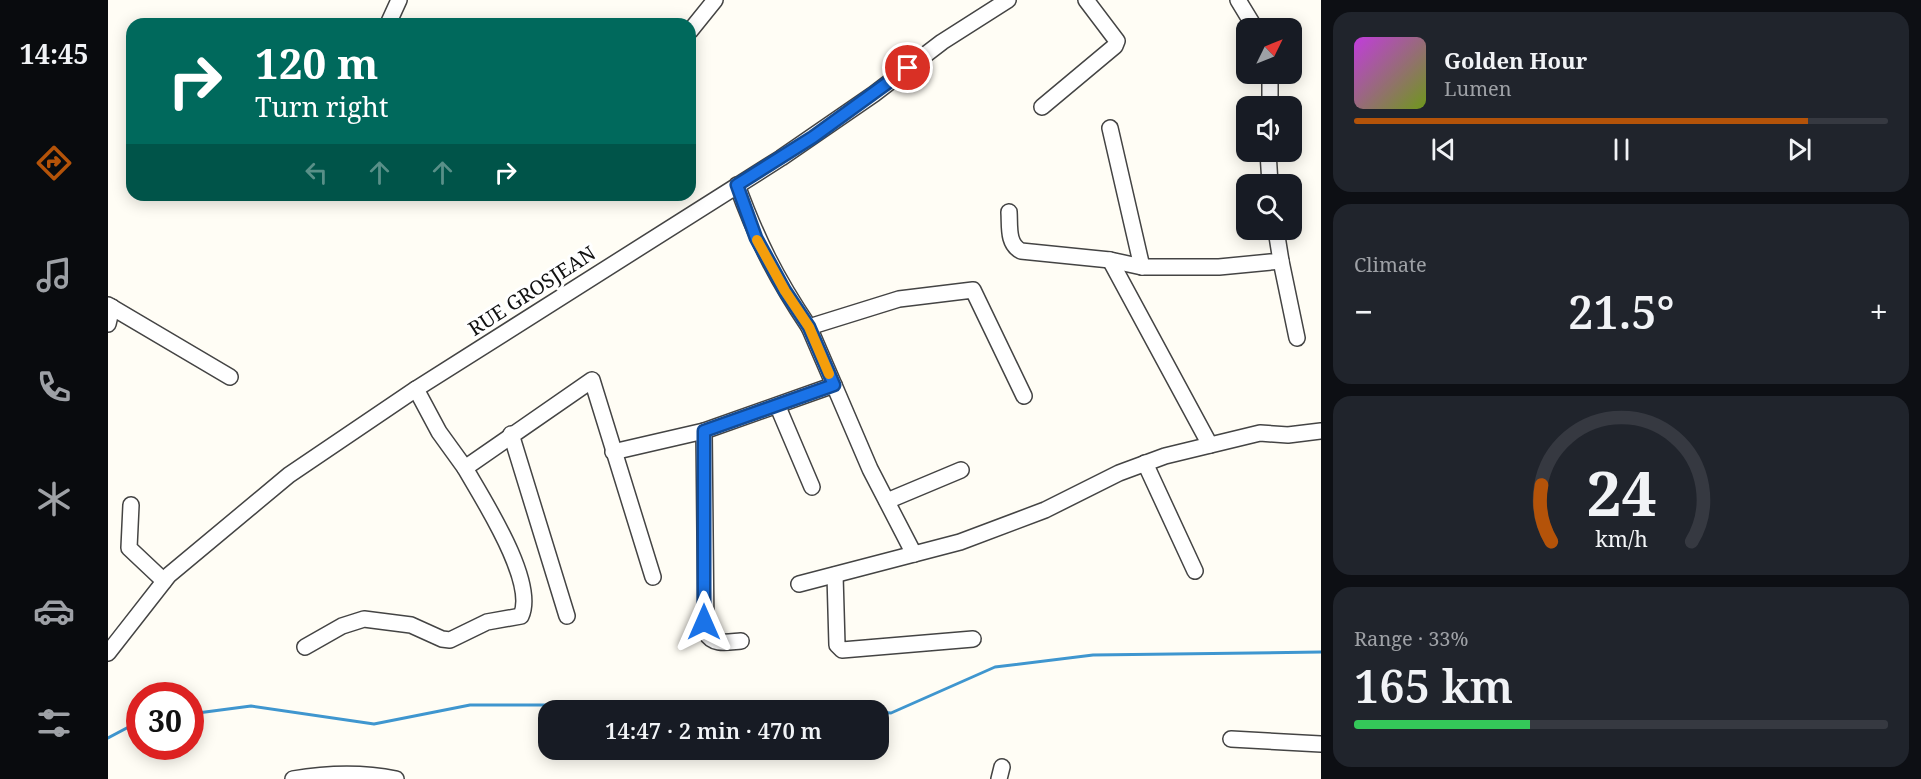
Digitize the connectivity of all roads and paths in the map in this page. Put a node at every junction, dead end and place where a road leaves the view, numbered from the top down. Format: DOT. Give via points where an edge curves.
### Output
graph roads {
  1 [pos="399,0"];
  2 [pos="715,0"];
  3 [pos="1008,0"];
  4 [pos="1086,0"];
  5 [pos="1238,0"];
  6 [pos="391,18"];
  7 [pos="1249,18"];
  8 [pos="696,24"];
  9 [pos="1042,107"];
  10 [pos="1110,128"];
  11 [pos="737,185"];
  12 [pos="1009,212"];
  13 [pos="1278,240"];
  14 [pos="1110,260"];
  15 [pos="1281,261"];
  16 [pos="1142,267"];
  17 [pos="110,306"];
  18 [pos="108,324"];
  19 [pos="809,327"];
  20 [pos="1297,338"];
  21 [pos="230,377"];
  22 [pos="834,385"];
  23 [pos="416,389"];
  24 [pos="1024,396"];
  25 [pos="778,407"];
  26 [pos="704,431"];
  27 [pos="1321,431"];
  28 [pos="511,434"];
  29 [pos="1210,445"];
  30 [pos="613,452"];
  31 [pos="1145,463"];
  32 [pos="465,468"];
  33 [pos="961,470"];
  34 [pos="812,487"];
  35 [pos="887,501"];
  36 [pos="131,505"];
  37 [pos="914,554"];
  38 [pos="1195,571"];
  39 [pos="835,575"];
  40 [pos="653,577"];
  41 [pos="164,580"];
  42 [pos="799,584"];
  43 [pos="567,616"];
  44 [pos="973,639"];
  45 [pos="741,641"];
  46 [pos="305,647"];
  47 [pos="108,653"];
  48 [pos="1230,739"];
  49 [pos="1321,744"];
  50 [pos="293,779"];
  51 [pos="396,779"];
  1 -- 6 [label="street"];
  2 -- 8 [label="street"];
  3 -- 11 [label="street, RUE GROSJEAN" via="942,42 813,137"];
  4 -- 9 [label="street" via="1112,33 1117,41 1115,46"];
  5 -- 7 [label="street"];
  10 -- 16 [label="street"];
  11 -- 19 [label="street" via="756,238"];
  11 -- 23 [label="street, RUE GROSJEAN"];
  12 -- 14 [label="street" via="1013,244 1022,251"];
  13 -- 15 [label="street"];
  14 -- 16 [label="street"];
  14 -- 29 [label="street"];
  15 -- 16 [label="street" via="1219,267"];
  15 -- 20 [label="street"];
  17 -- 18 [label="street"];
  17 -- 21 [label="street"];
  19 -- 22 [label="street"];
  19 -- 24 [label="street" via="899,299 973,290"];
  22 -- 25 [label="street"];
  22 -- 35 [label="street"];
  23 -- 32 [label="street" via="439,432"];
  23 -- 41 [label="street, RUE GROSJEAN" via="289,475"];
  25 -- 26 [label="street"];
  25 -- 34 [label="street"];
  26 -- 30 [label="street"];
  26 -- 45 [label="street" via="706,633 718,642"];
  27 -- 29 [label="street" via="1288,435 1267,432"];
  28 -- 30 [label="street" via="592,380"];
  28 -- 32 [label="street"];
  28 -- 43 [label="street"];
  29 -- 31 [label="street"];
  30 -- 40 [label="street"];
  31 -- 37 [label="street" via="1044,510 960,542"];
  31 -- 38 [label="street"];
  32 -- 46 [label="street" via="517,562 523,596 521,616 487,622 450,640 411,625 364,619 342,626"];
  33 -- 35 [label="street"];
  35 -- 37 [label="street"];
  36 -- 41 [label="street" via="129,548"];
  37 -- 39 [label="street"];
  39 -- 42 [label="street"];
  39 -- 44 [label="street" via="837,645 842,650"];
  41 -- 47 [label="street, RUE GROSJEAN"];
  48 -- 49 [label="street"];
  50 -- 51 [label="street" via="325,774"];
}
